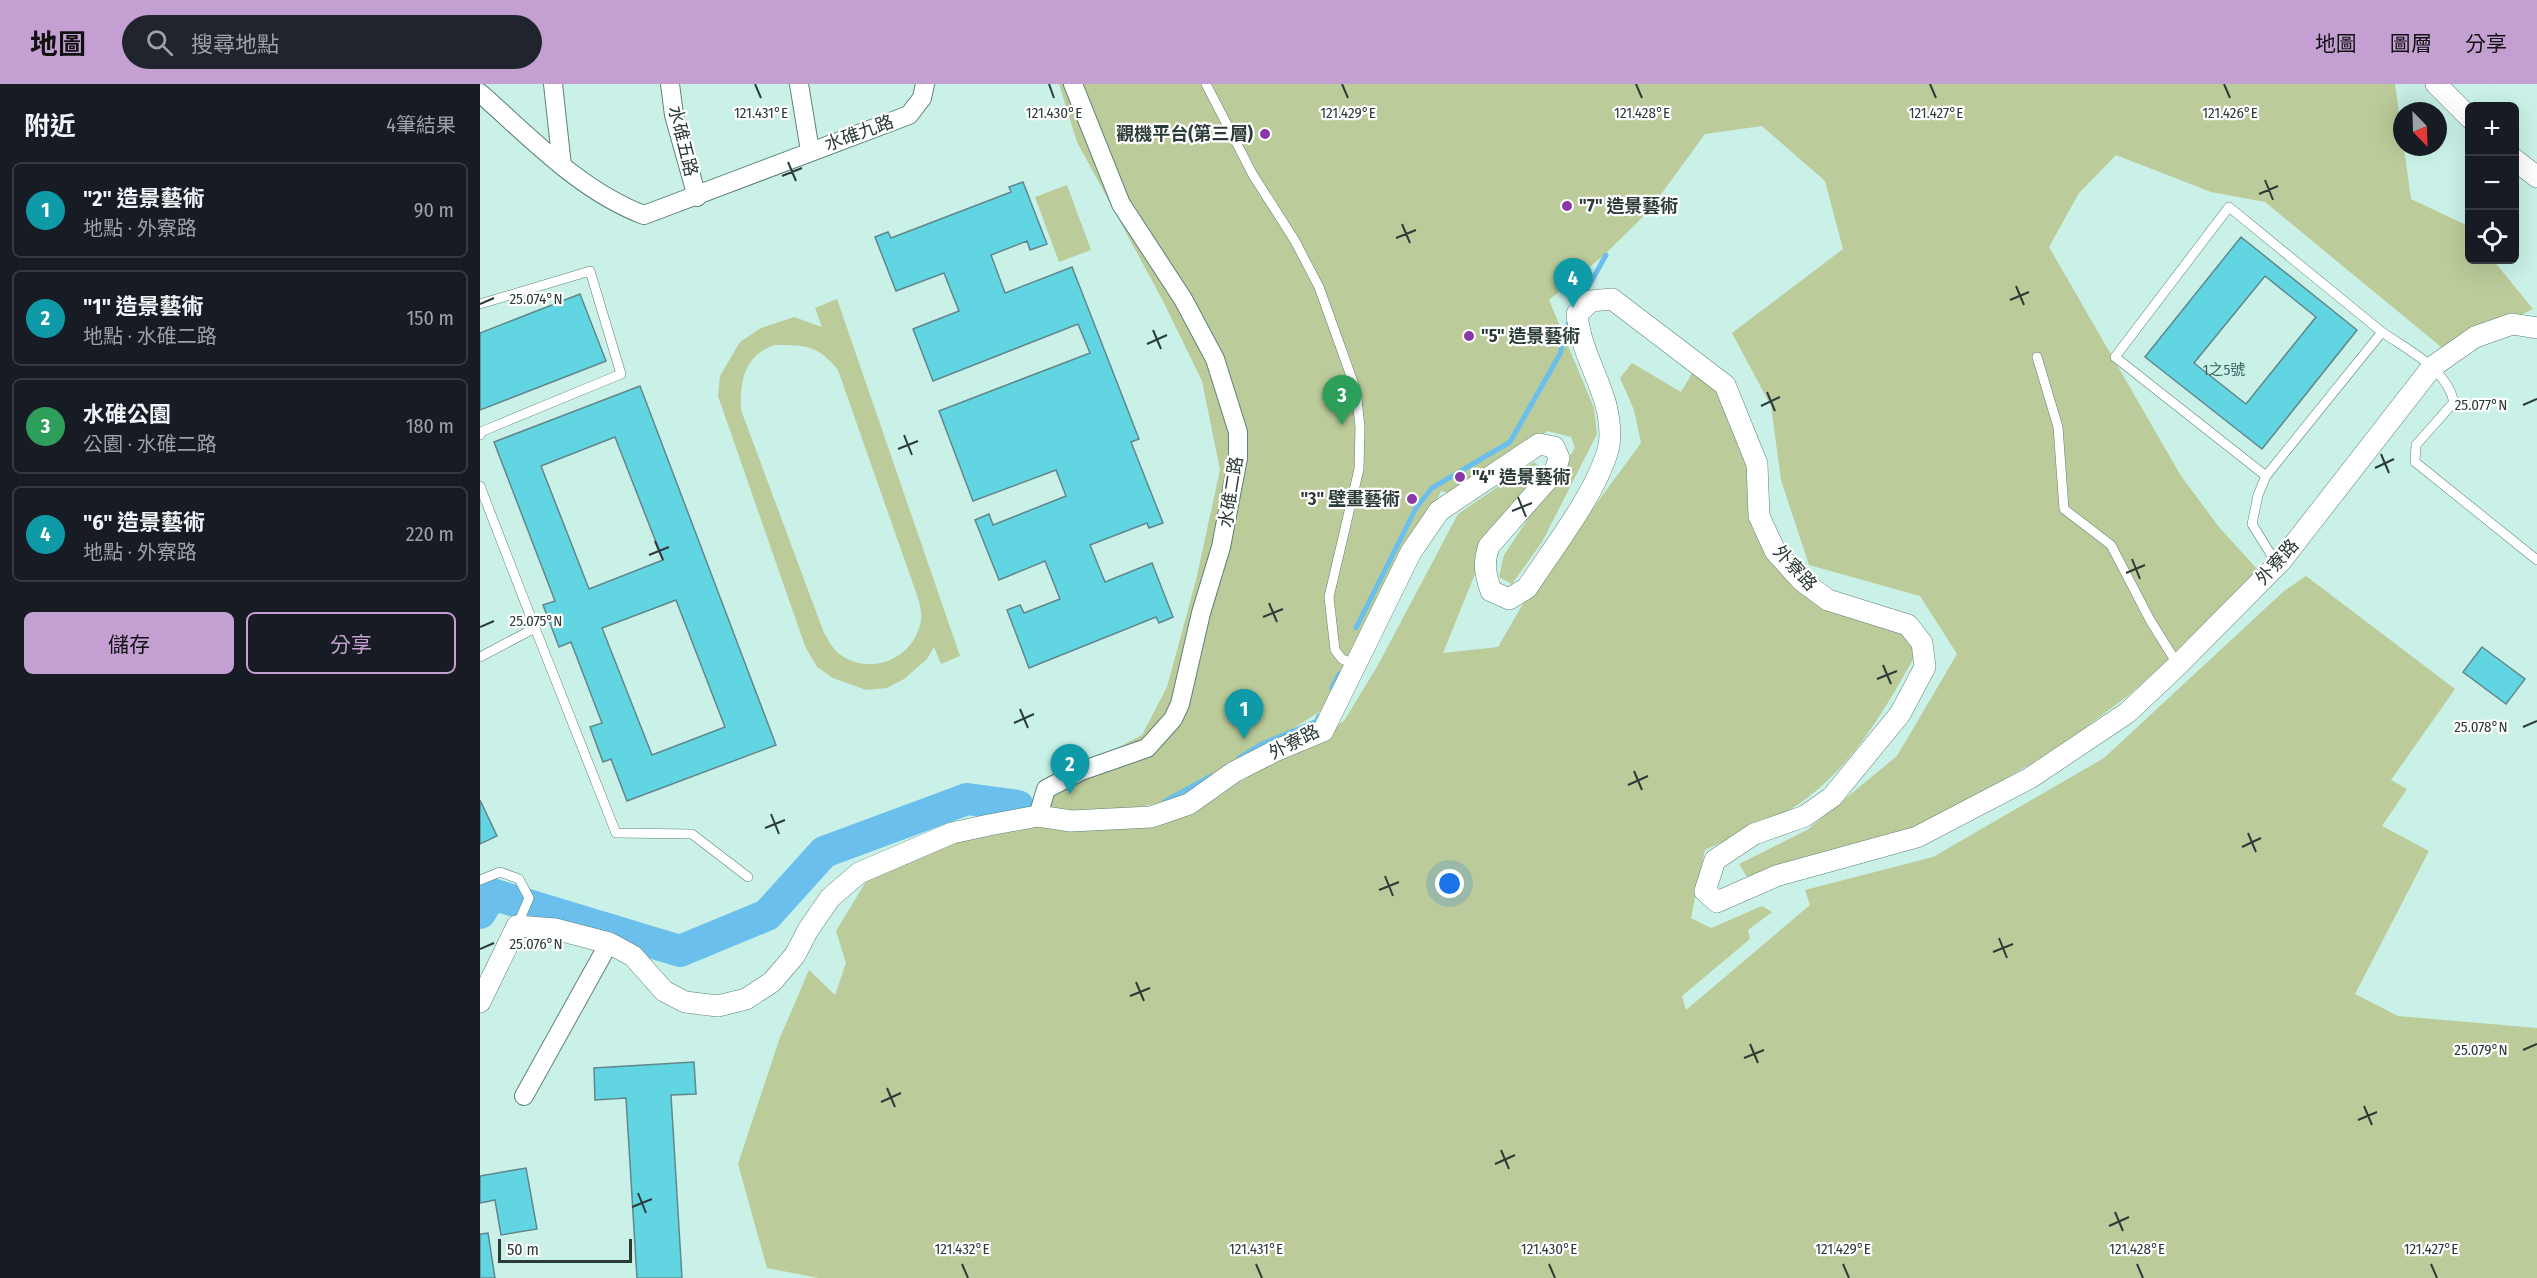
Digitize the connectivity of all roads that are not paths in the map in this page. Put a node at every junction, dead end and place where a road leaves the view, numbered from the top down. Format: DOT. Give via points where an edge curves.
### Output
graph roads {
  1 [pos="553,84"];
  2 [pos="670,84"];
  3 [pos="799,84"];
  4 [pos="925,84"];
  5 [pos="1072,84"];
  6 [pos="1206,84"];
  7 [pos="2436,84"];
  8 [pos="480,93"];
  9 [pos="2465,114"];
  10 [pos="810,151"];
  11 [pos="2519,163"];
  12 [pos="562,166"];
  13 [pos="2537,177"];
  14 [pos="697,197"];
  15 [pos="480,304"];
  16 [pos="2537,328"];
  17 [pos="2382,332"];
  18 [pos="2037,357"];
  19 [pos="2432,367"];
  20 [pos="480,435"];
  21 [pos="2266,476"];
  22 [pos="480,486"];
  23 [pos="2537,560"];
  24 [pos="2281,561"];
  25 [pos="535,628"];
  26 [pos="480,657"];
  27 [pos="1357,665"];
  28 [pos="2178,665"];
  29 [pos="1038,816"];
  30 [pos="748,877"];
  31 [pos="480,880"];
  32 [pos="517,926"];
  33 [pos="609,942"];
  34 [pos="480,1002"];
  35 [pos="524,1096"];
  1 -- 12 [label="street"];
  2 -- 14 [label="street, 水碓五路" via="674,115"];
  3 -- 10 [label="street"];
  4 -- 10 [label="street, 水碓九路" via="922,98 909,115"];
  5 -- 29 [label="street, 水碓二路" via="1121,204 1183,299 1215,359 1238,432 1238,458 1221,548 1173,719 1147,748 1080,771 1046,789"];
  6 -- 27 [label="lane" via="1253,175 1319,287 1356,390 1359,469 1329,597 1335,650 1342,659"];
  7 -- 9 [label="street"];
  8 -- 12 [label="street, 水碓九路"];
  10 -- 14 [label="street, 水碓九路"];
  11 -- 13 [label="street"];
  12 -- 14 [label="street, 水碓九路" via="623,207 644,215"];
  15 -- 20 [label="lane" via="590,271 621,374"];
  16 -- 19 [label="street, 外寮路" via="2512,324 2475,337"];
  17 -- 19 [label="lane"];
  17 -- 21 [label="lane"];
  17 -- 21 [label="lane" via="2229,207 2115,357"];
  18 -- 28 [label="lane" via="2058,427 2064,509 2111,545"];
  19 -- 23 [label="lane" via="2450,387 2454,402 2416,446 2415,462"];
  19 -- 24 [label="street, 外寮路"];
  21 -- 24 [label="lane" via="2252,524 2270,553"];
  22 -- 25 [label="lane"];
  24 -- 28 [label="street, 外寮路"];
  25 -- 26 [label="lane"];
  25 -- 30 [label="lane" via="616,833 692,834"];
  27 -- 28 [label="street, 外寮路" via="1411,552 1439,511 1539,444 1554,447 1559,459 1556,471 1489,546 1484,559 1491,591 1509,598 1527,588 1598,476 1609,448 1606,404 1579,334 1577,314 1591,302 1612,299 1725,385 1757,464 1760,516 1775,551 1801,580 1828,600 1908,625 1922,643 1925,667 1900,714 1832,797 1805,816 1754,834 1715,860 1705,891 1717,902 1776,876 1917,837 2030,778 2127,713"];
  27 -- 29 [label="street, 外寮路" via="1323,731 1234,772 1189,804 1151,818 1082,821"];
  29 -- 33 [label="street, 外寮路" via="952,833 859,873 830,898 795,955 772,982 746,999 718,1006 685,1002 664,991 633,956"];
  31 -- 32 [label="lane" via="500,872 519,879 529,898"];
  32 -- 33 [label="street, 外寮路" via="555,929"];
  32 -- 34 [label="street"];
  33 -- 35 [label="street"];
}
